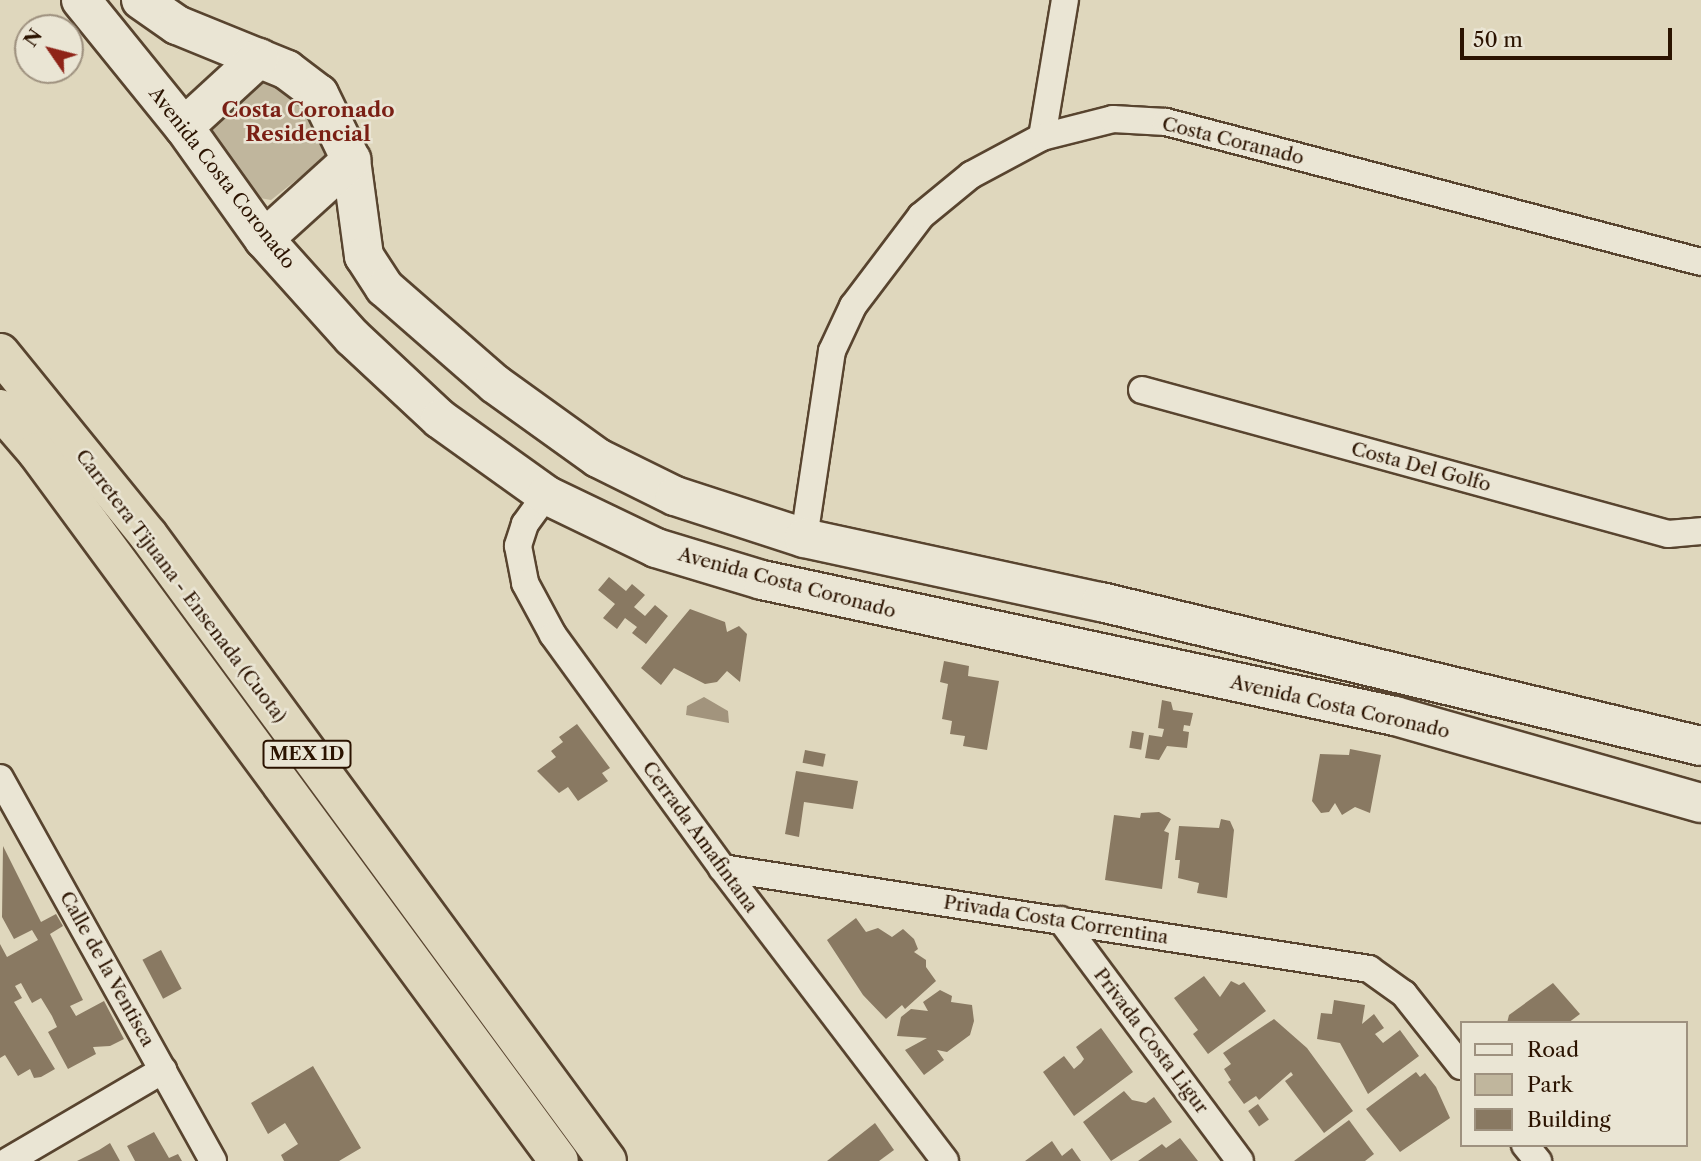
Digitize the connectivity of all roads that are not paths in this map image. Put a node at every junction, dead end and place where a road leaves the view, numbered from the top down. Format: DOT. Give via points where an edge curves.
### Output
graph roads {
  1 [pos="81,0"];
  2 [pos="141,0"];
  3 [pos="1065,0"];
  4 [pos="259,58"];
  5 [pos="184,127"];
  6 [pos="1042,137"];
  7 [pos="351,160"];
  8 [pos="264,239"];
  9 [pos="1701,262"];
  10 [pos="0,353"];
  11 [pos="1142,390"];
  12 [pos="0,409"];
  13 [pos="546,495"];
  14 [pos="1701,531"];
  15 [pos="804,538"];
  16 [pos="1101,601"];
  17 [pos="1091,652"];
  18 [pos="1701,746"];
  19 [pos="0,778"];
  20 [pos="1701,803"];
  21 [pos="722,869"];
  22 [pos="1062,920"];
  23 [pos="1460,1065"];
  24 [pos="163,1070"];
  25 [pos="1527,1147"];
  26 [pos="7,1156"];
  27 [pos="213,1161"];
  28 [pos="559,1161"];
  29 [pos="607,1161"];
  30 [pos="945,1161"];
  31 [pos="1240,1161"];
  32 [pos="1538,1161"];
  1 -- 5 [label="street, Avenida Costa Coronado"];
  2 -- 4 [label="street" via="177,25"];
  3 -- 6 [label="street"];
  4 -- 5 [label="street"];
  4 -- 7 [label="street" via="287,70 319,94"];
  5 -- 8 [label="street, Avenida Costa Coronado"];
  6 -- 9 [label="street, Costa Coranado" via="1113,119 1166,122"];
  6 -- 15 [label="street, Costa Coranado" via="971,175 921,216 853,306 832,351"];
  7 -- 8 [label="street"];
  7 -- 15 [label="street" via="364,256 385,288 447,344 598,458 675,496"];
  8 -- 13 [label="street, Avenida Costa Coronado" via="352,337 440,419"];
  10 -- 29 [label="highway, Carretera Tijuana - Ensenada (Cuota) / MEX 1D" via="148,535"];
  11 -- 14 [label="street, Costa Del Golfo" via="1668,534"];
  12 -- 28 [label="highway, Carretera Tijuana - Ensenada (Cuota) / MEX 1D" via="86,518"];
  13 -- 17 [label="street, Avenida Costa Coronado" via="656,548 762,580"];
  13 -- 21 [label="street, Cerrada Amafintana" via="525,524 518,546 524,583 553,635"];
  15 -- 16 [label="street"];
  16 -- 17 [label="street"];
  16 -- 18 [label="street"];
  17 -- 20 [label="street, Avenida Costa Coronado" via="1395,716"];
  19 -- 24 [label="street, Calle de la Ventisca"];
  21 -- 22 [label="street, Privada Costa Correntina"];
  21 -- 30 [label="street, Cerrada Amafintana"];
  22 -- 23 [label="street, Privada Costa Correntina" via="1369,969 1389,980"];
  22 -- 31 [label="street, Privada Costa Ligur"];
  24 -- 26 [label="street"];
  24 -- 27 [label="street, Calle de la Ventisca"];
  25 -- 32 [label="street"];
}
